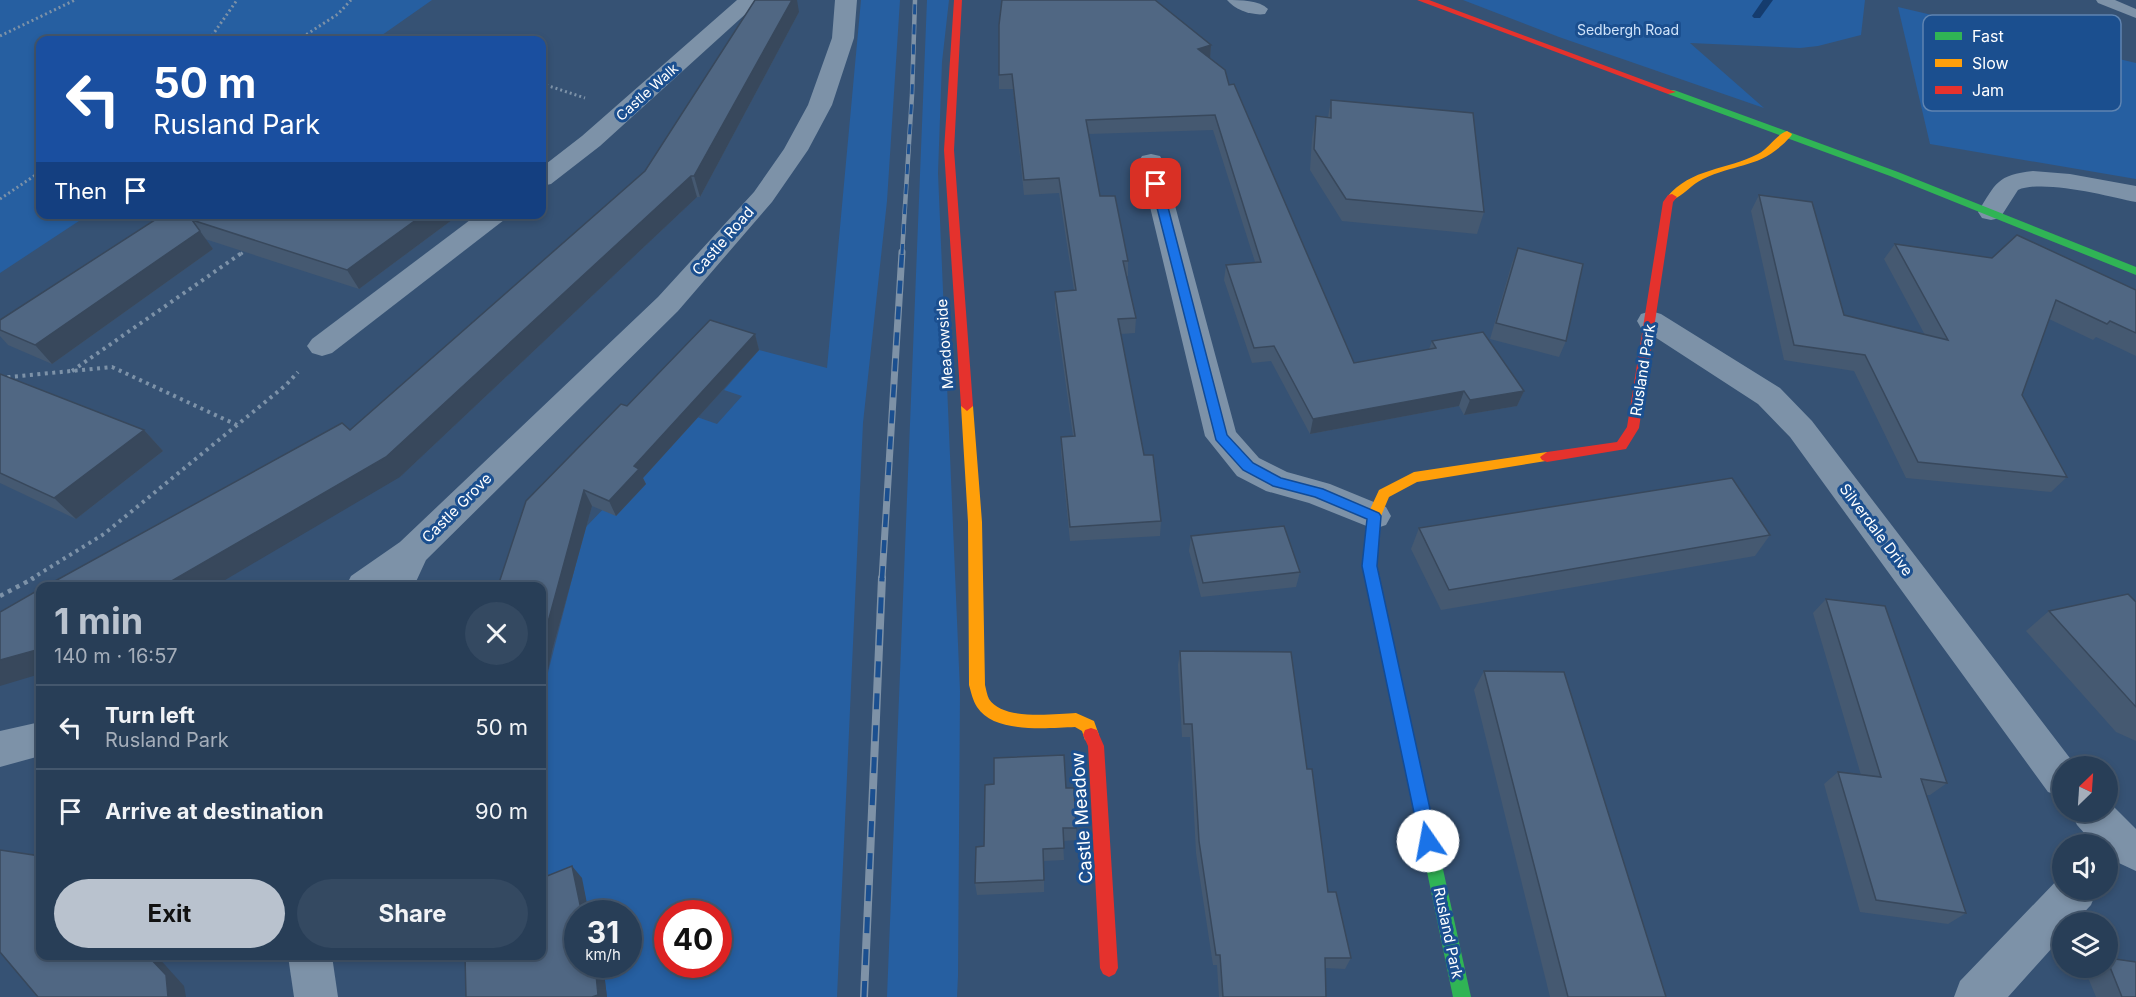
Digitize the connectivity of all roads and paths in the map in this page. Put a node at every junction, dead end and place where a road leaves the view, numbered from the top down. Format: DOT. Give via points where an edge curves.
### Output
graph roads {
  1 [pos="75,0"];
  2 [pos="237,0"];
  3 [pos="351,0"];
  4 [pos="750,0"];
  5 [pos="846,0"];
  6 [pos="958,0"];
  7 [pos="1421,0"];
  8 [pos="2103,0"];
  9 [pos="2136,14"];
  10 [pos="0,36"];
  11 [pos="212,36"];
  12 [pos="304,36"];
  13 [pos="1787,135"];
  14 [pos="1151,161"];
  15 [pos="36,174"];
  16 [pos="546,176"];
  17 [pos="2136,194"];
  18 [pos="0,199"];
  19 [pos="1991,212"];
  20 [pos="488,219"];
  21 [pos="249,248"];
  22 [pos="2136,271"];
  23 [pos="1651,321"];
  24 [pos="322,346"];
  25 [pos="72,371"];
  26 [pos="0,378"];
  27 [pos="237,425"];
  28 [pos="528,438"];
  29 [pos="1374,516"];
  30 [pos="412,552"];
  31 [pos="369,582"];
  32 [pos="399,582"];
  33 [pos="0,596"];
  34 [pos="976,685"];
  35 [pos="2052,766"];
  36 [pos="2099,822"];
  37 [pos="2121,849"];
  38 [pos="2067,900"];
  39 [pos="311,960"];
  40 [pos="1109,968"];
  41 [pos="316,997"];
  42 [pos="1461,997"];
  43 [pos="1976,997"];
  1 -- 10 [label="path"];
  2 -- 11 [label="path"];
  3 -- 12 [label="path" via="338,14"];
  4 -- 16 [label="street, Castle Walk"];
  5 -- 28 [label="street, Castle Road" via="843,38 820,105 796,150 763,197 668,304"];
  6 -- 34 [label="main road, Meadowside" via="949,150 975,522"];
  7 -- 13 [label="main road"];
  8 -- 9 [label="lane"];
  13 -- 19 [label="main road"];
  13 -- 23 [label="main road, Rusland Park" via="1774,151 1691,178 1677,188 1668,202"];
  14 -- 29 [label="street" via="1221,436 1248,467 1278,482 1318,492"];
  15 -- 18 [label="path"];
  17 -- 19 [label="street" via="2041,178 2020,179 2010,185"];
  19 -- 22 [label="main road"];
  20 -- 24 [label="street"];
  21 -- 25 [label="path"];
  23 -- 29 [label="main road, Rusland Park" via="1633,428 1621,446 1414,477 1384,494"];
  23 -- 35 [label="street, Silverdale Drive" via="1769,396 1801,429"];
  24 -- 27 [label="path" via="286,385"];
  25 -- 26 [label="path"];
  25 -- 27 [label="path" via="112,367"];
  27 -- 33 [label="path" via="104,534"];
  28 -- 30 [label="street, Castle Grove"];
  29 -- 42 [label="main road, Rusland Park" via="1370,566"];
  30 -- 31 [label="street"];
  30 -- 32 [label="street, Castle Grove"];
  34 -- 40 [label="main road, Castle Meadow" via="983,704 997,714 1025,722 1076,720 1088,726 1096,746"];
  36 -- 37 [label="street"];
  38 -- 43 [label="street"];
  39 -- 41 [label="street"];
}
